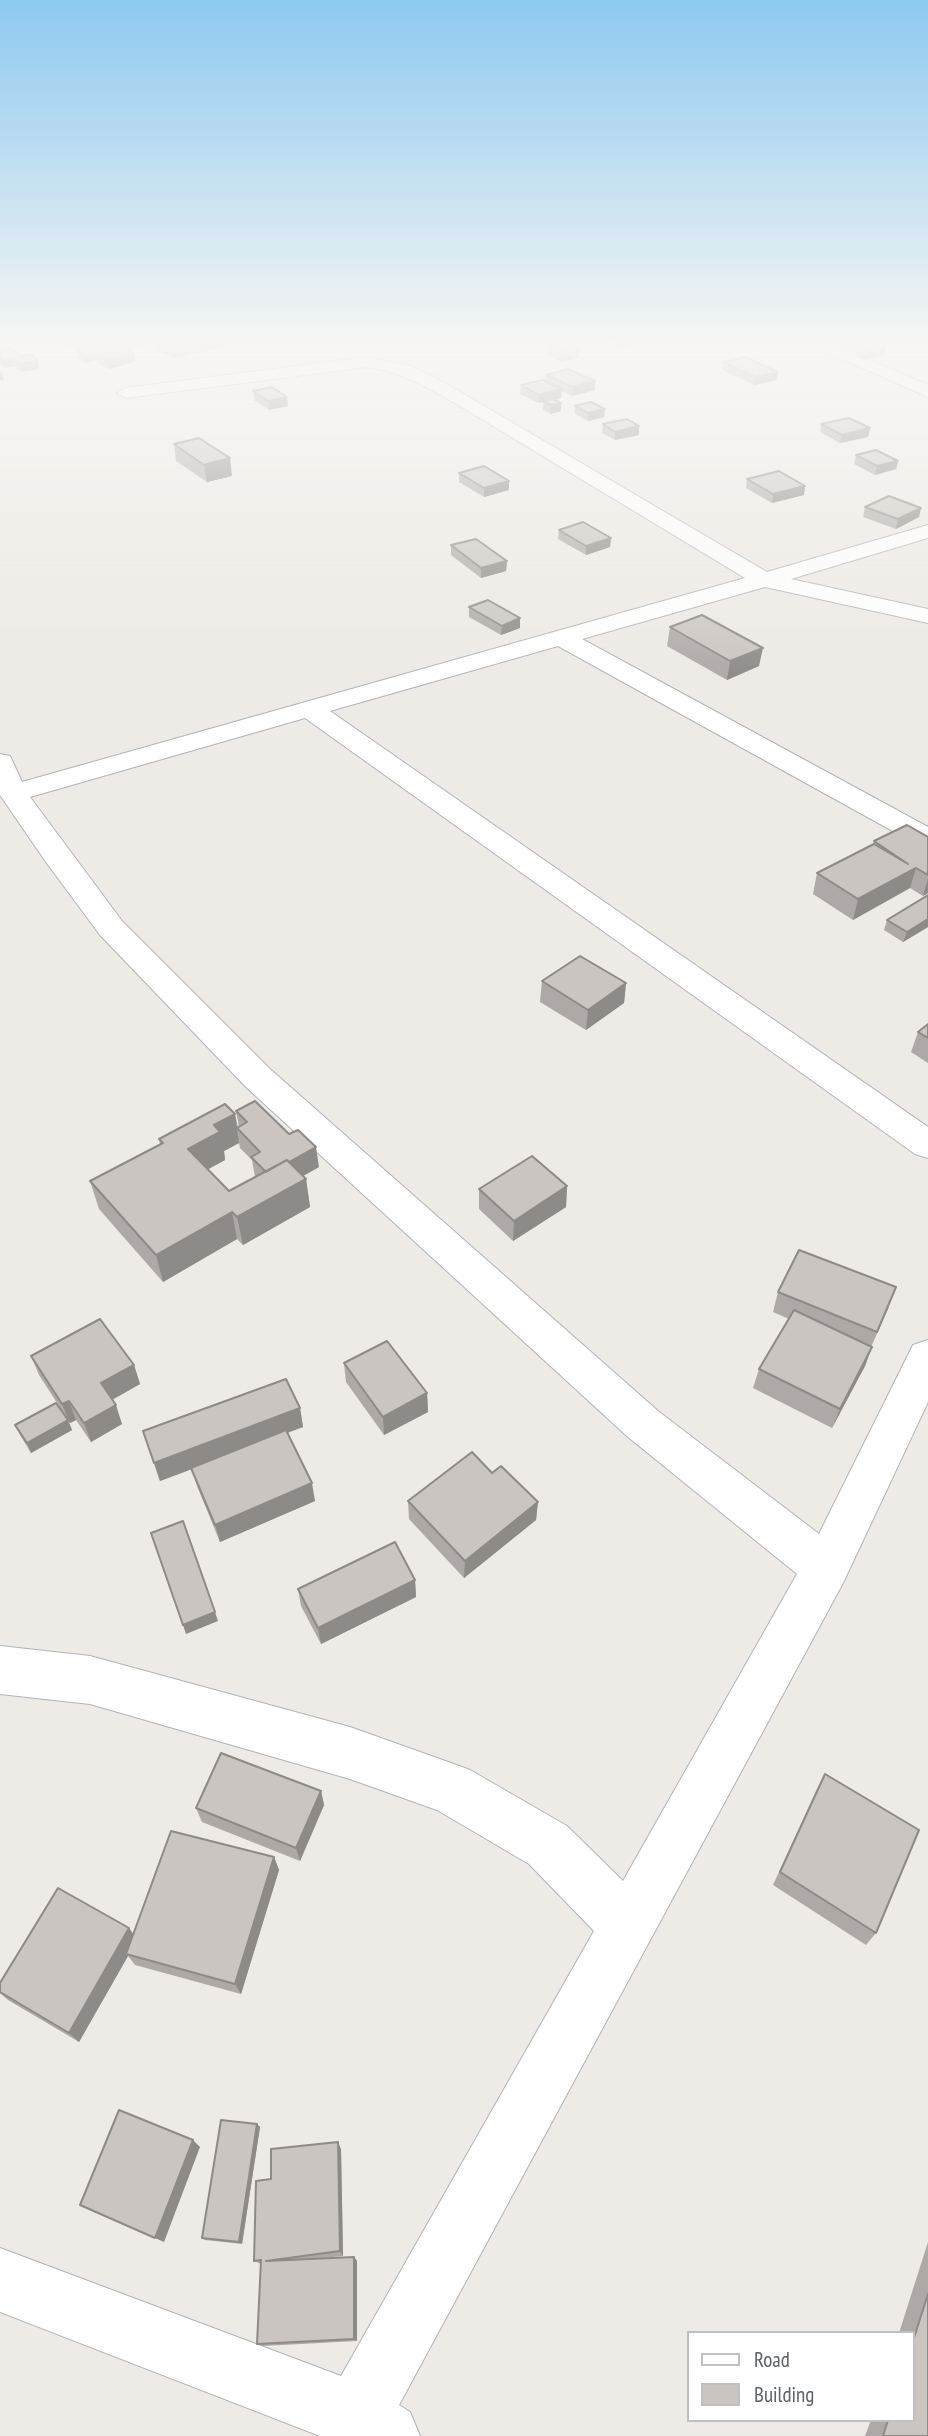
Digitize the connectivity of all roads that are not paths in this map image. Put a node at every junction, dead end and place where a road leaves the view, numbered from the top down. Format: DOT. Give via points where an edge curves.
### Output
graph roads {
  1 [pos="558,457"];
  2 [pos="928,531"];
  3 [pos="764,580"];
  4 [pos="928,616"];
  5 [pos="562,638"];
  6 [pos="308,708"];
  7 [pos="7,777"];
  8 [pos="928,839"];
  9 [pos="928,1145"];
  10 [pos="928,1357"];
  11 [pos="826,1568"];
  12 [pos="0,1670"];
  13 [pos="628,1924"];
  14 [pos="0,2280"];
  15 [pos="371,2426"];
  1 -- 3 [label="street"];
  2 -- 3 [label="street"];
  3 -- 4 [label="street"];
  3 -- 5 [label="street"];
  5 -- 6 [label="street"];
  5 -- 8 [label="street"];
  6 -- 7 [label="street"];
  6 -- 9 [label="street"];
  7 -- 11 [label="street" via="56,856 111,928 258,1078 643,1424"];
  10 -- 11 [label="street"];
  11 -- 13 [label="street"];
  12 -- 13 [label="street" via="90,1680 350,1753 451,1789 548,1845"];
  13 -- 15 [label="street"];
  14 -- 15 [label="street"];
}
